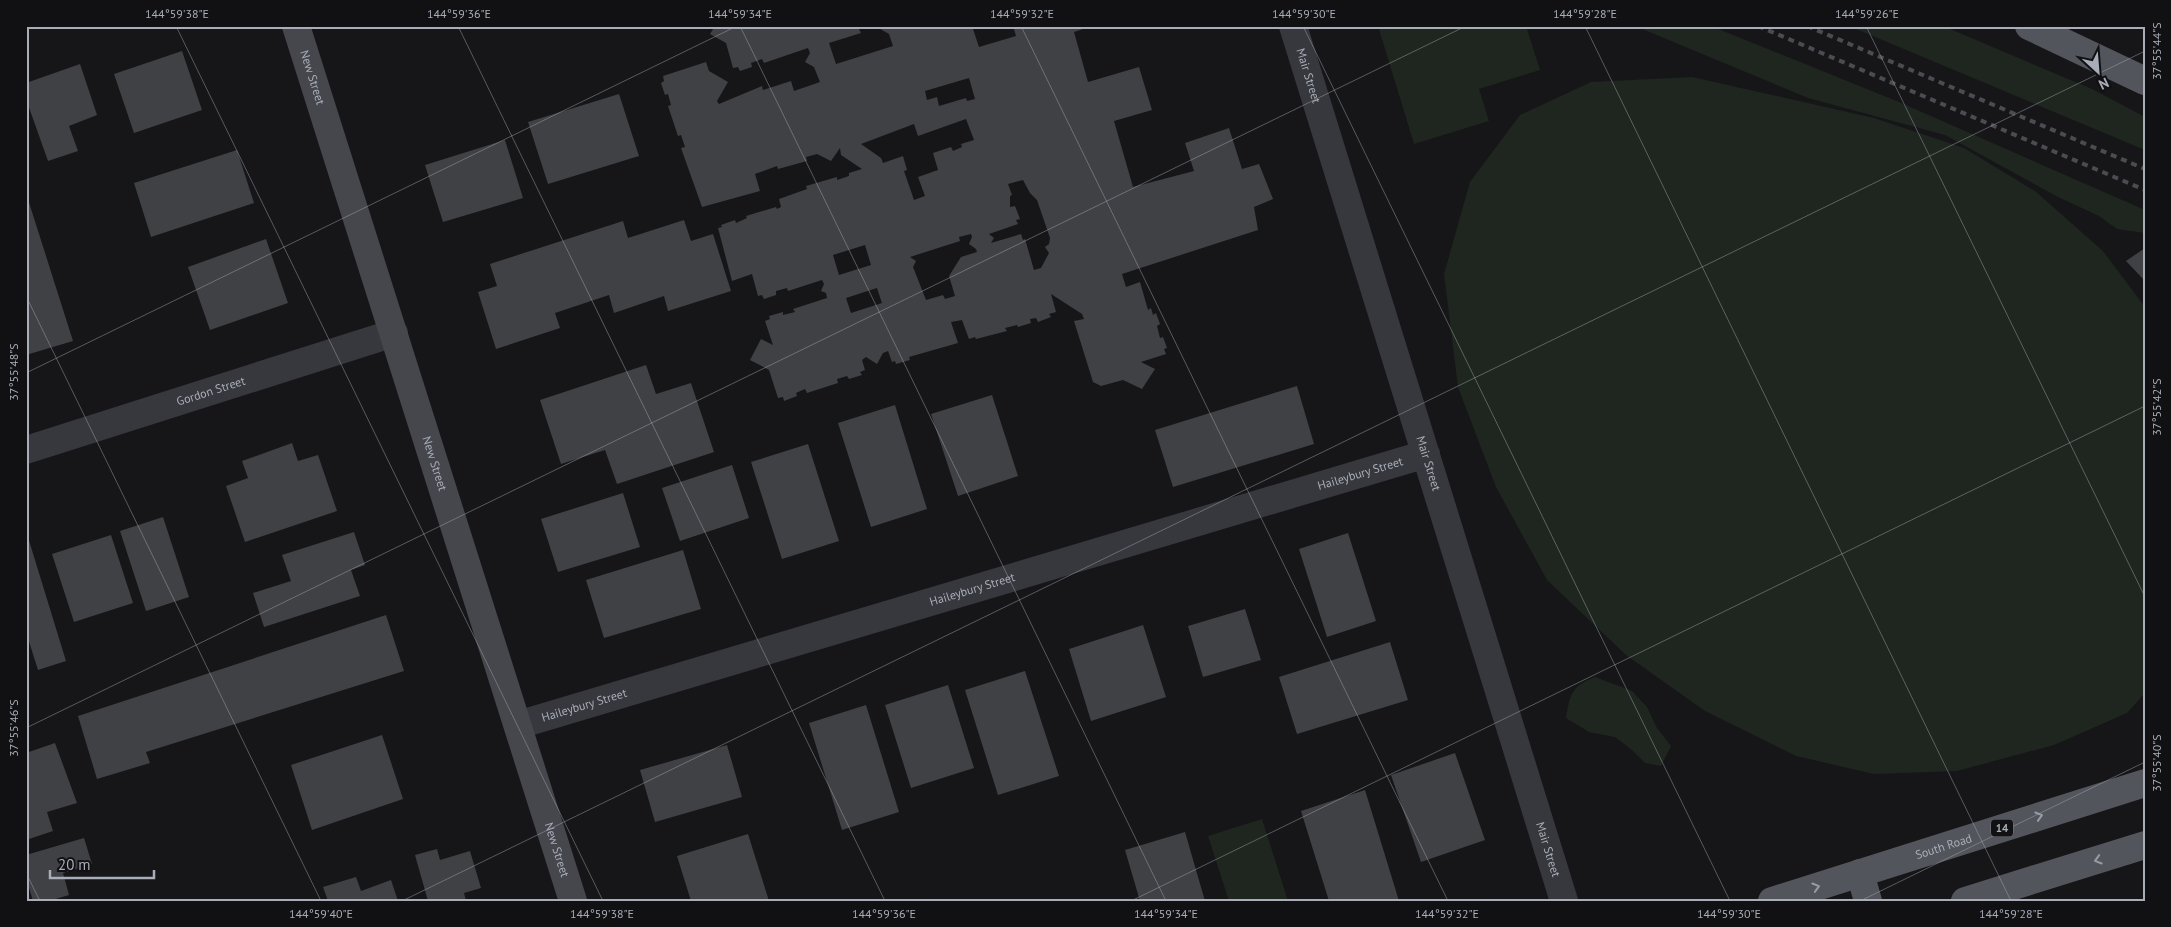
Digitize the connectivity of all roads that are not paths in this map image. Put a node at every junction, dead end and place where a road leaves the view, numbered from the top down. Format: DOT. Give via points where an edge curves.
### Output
graph roads {
  1 [pos="296,26"];
  2 [pos="1293,26"];
  3 [pos="2029,26"];
  4 [pos="2145,81"];
  5 [pos="394,333"];
  6 [pos="26,450"];
  7 [pos="1426,454"];
  8 [pos="518,725"];
  9 [pos="2145,783"];
  10 [pos="2145,845"];
  11 [pos="1860,873"];
  12 [pos="572,901"];
  13 [pos="1564,901"];
  14 [pos="1772,901"];
  15 [pos="1868,901"];
  16 [pos="1965,901"];
  1 -- 5 [label="main road, New Street"];
  2 -- 7 [label="street, Mair Street"];
  3 -- 4 [label="main road"];
  5 -- 6 [label="street, Gordon Street"];
  5 -- 8 [label="main road, New Street"];
  7 -- 8 [label="street, Haileybury Street"];
  7 -- 13 [label="street, Mair Street"];
  8 -- 12 [label="main road, New Street"];
  11 -- 9 [label="main road, South Road / 14, one-way"];
  10 -- 16 [label="main road, one-way"];
  14 -- 11 [label="main road, South Road / 14, one-way"];
  11 -- 15 [label="main road"];
}
